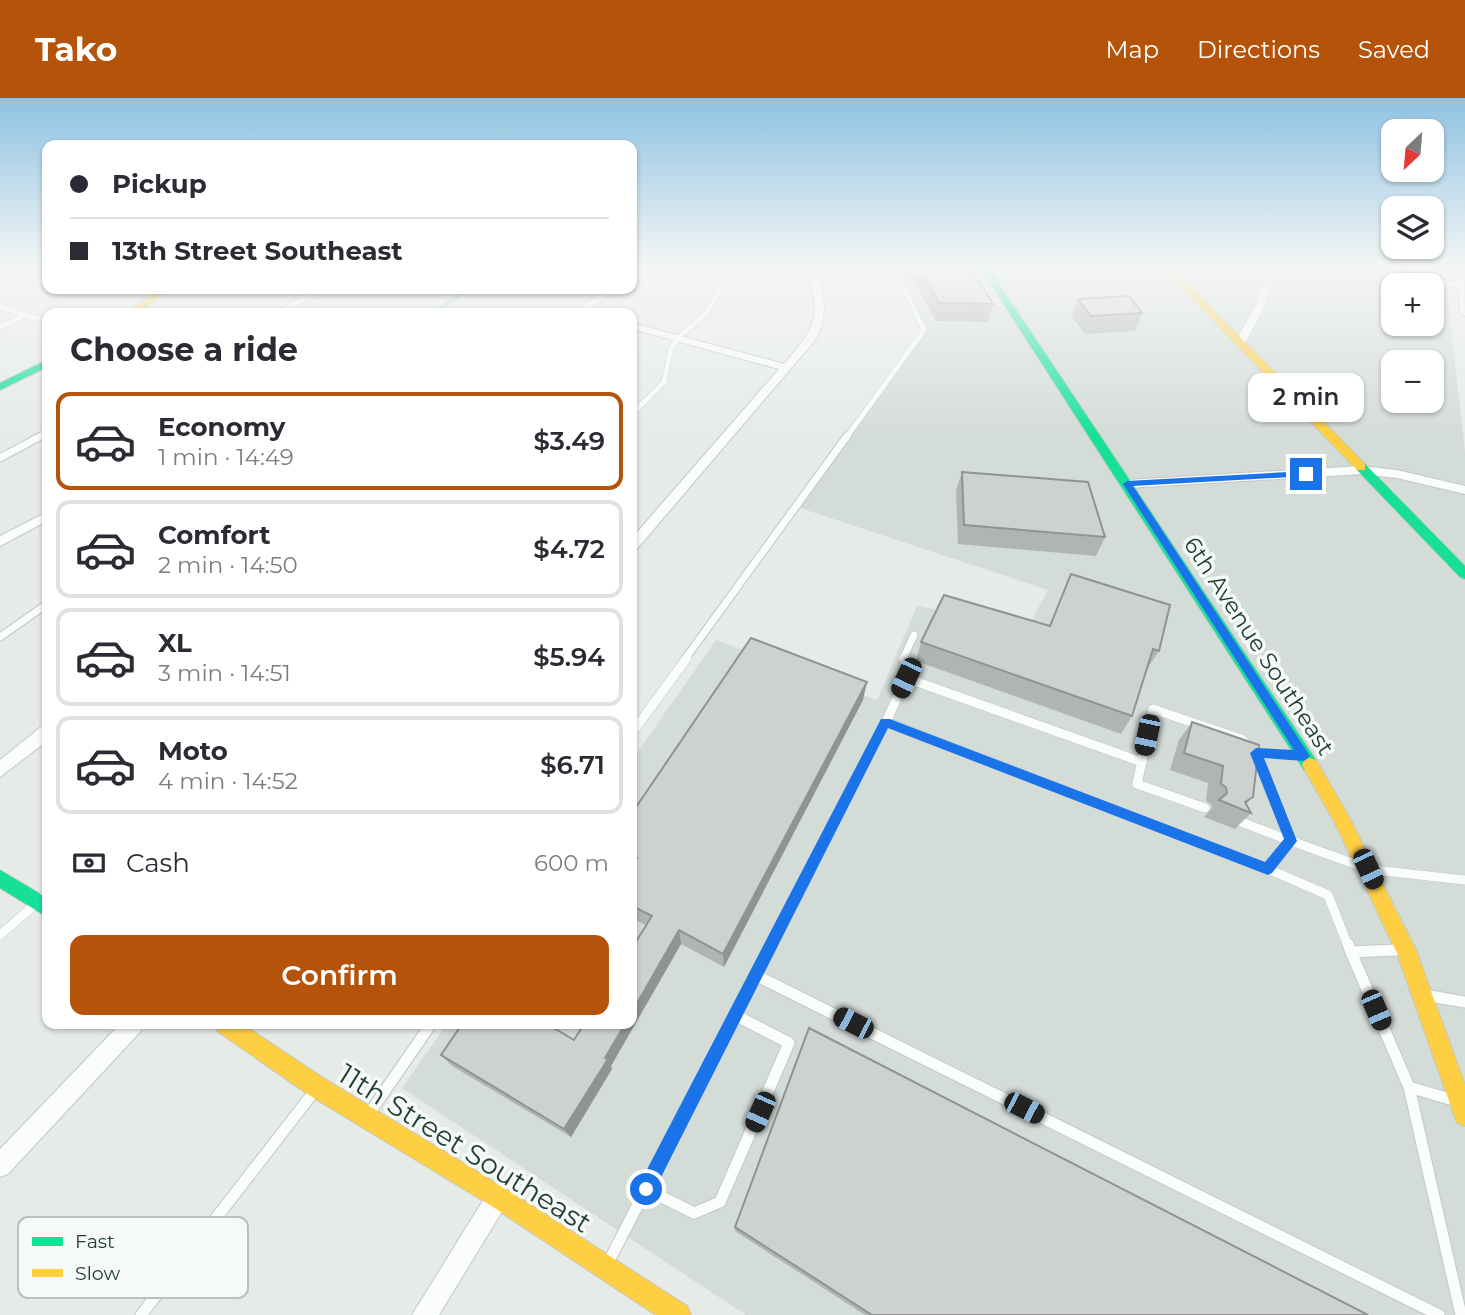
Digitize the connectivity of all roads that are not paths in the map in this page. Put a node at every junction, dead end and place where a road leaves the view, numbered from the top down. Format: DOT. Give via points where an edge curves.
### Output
graph roads {
  1 [pos="695,323"];
  2 [pos="818,323"];
  3 [pos="921,323"];
  4 [pos="1021,323"];
  5 [pos="1220,323"];
  6 [pos="1252,323"];
  7 [pos="637,327"];
  8 [pos="678,338"];
  9 [pos="1240,343"];
  10 [pos="42,366"];
  11 [pos="786,368"];
  12 [pos="0,387"];
  13 [pos="637,409"];
  14 [pos="42,436"];
  15 [pos="0,458"];
  16 [pos="1363,470"];
  17 [pos="1127,484"];
  18 [pos="1465,490"];
  19 [pos="42,519"];
  20 [pos="637,540"];
  21 [pos="0,542"];
  22 [pos="1465,574"];
  23 [pos="42,608"];
  24 [pos="914,635"];
  25 [pos="0,637"];
  26 [pos="906,678"];
  27 [pos="886,722"];
  28 [pos="637,726"];
  29 [pos="42,736"];
  30 [pos="1256,753"];
  31 [pos="1304,756"];
  32 [pos="1142,762"];
  33 [pos="0,770"];
  34 [pos="1205,808"];
  35 [pos="1236,820"];
  36 [pos="1291,841"];
  37 [pos="1268,869"];
  38 [pos="1368,869"];
  39 [pos="0,878"];
  40 [pos="1465,880"];
  41 [pos="42,901"];
  42 [pos="42,904"];
  43 [pos="0,935"];
  44 [pos="1406,950"];
  45 [pos="1351,951"];
  46 [pos="755,975"];
  47 [pos="1424,995"];
  48 [pos="1465,1002"];
  49 [pos="735,1015"];
  50 [pos="129,1029"];
  51 [pos="231,1029"];
  52 [pos="428,1029"];
  53 [pos="1458,1073"];
  54 [pos="317,1087"];
  55 [pos="1409,1087"];
  56 [pos="1463,1108"];
  57 [pos="368,1116"];
  58 [pos="0,1166"];
  59 [pos="646,1189"];
  60 [pos="498,1198"];
  61 [pos="217,1217"];
  62 [pos="606,1268"];
  63 [pos="154,1298"];
  64 [pos="141,1315"];
  65 [pos="425,1315"];
  66 [pos="678,1315"];
  67 [pos="1439,1315"];
  68 [pos="1461,1315"];
  1 -- 8 [label="lane"];
  2 -- 11 [label="street"];
  3 -- 28 [label="lane" via="924,330"];
  4 -- 17 [label="street, 6th Avenue Southeast"];
  5 -- 9 [label="street"];
  6 -- 9 [label="street"];
  7 -- 8 [label="street"];
  8 -- 11 [label="street"];
  8 -- 13 [label="lane" via="671,348 664,382"];
  9 -- 16 [label="street"];
  10 -- 12 [label="street"];
  11 -- 20 [label="street"];
  14 -- 15 [label="lane"];
  16 -- 17 [label="street"];
  16 -- 18 [label="street"];
  16 -- 22 [label="street"];
  17 -- 31 [label="street, 6th Avenue Southeast"];
  19 -- 21 [label="street"];
  23 -- 25 [label="lane"];
  24 -- 26 [label="lane" via="903,660"];
  26 -- 27 [label="lane"];
  26 -- 32 [label="lane"];
  27 -- 37 [label="lane"];
  27 -- 46 [label="lane"];
  29 -- 33 [label="street"];
  30 -- 31 [label="lane"];
  30 -- 32 [label="lane" via="1241,739 1153,709"];
  30 -- 36 [label="lane"];
  31 -- 38 [label="street, 6th Avenue Southeast"];
  32 -- 34 [label="lane" via="1138,783"];
  35 -- 36 [label="lane"];
  36 -- 37 [label="lane"];
  36 -- 38 [label="lane"];
  37 -- 45 [label="lane" via="1328,895"];
  38 -- 40 [label="lane"];
  38 -- 44 [label="street, 6th Avenue Southeast"];
  39 -- 41 [label="street"];
  42 -- 43 [label="lane"];
  44 -- 45 [label="lane"];
  44 -- 47 [label="street, 6th Avenue Southeast"];
  45 -- 55 [label="lane"];
  46 -- 49 [label="lane"];
  46 -- 67 [label="lane"];
  47 -- 48 [label="lane"];
  47 -- 53 [label="street, 6th Avenue Southeast"];
  49 -- 59 [label="lane"];
  49 -- 59 [label="lane" via="789,1044 720,1202 694,1213"];
  50 -- 58 [label="street"];
  51 -- 54 [label="street, 11th Street Southeast"];
  52 -- 57 [label="lane"];
  53 -- 56 [label="street, 6th Avenue Southeast"];
  54 -- 57 [label="street, 11th Street Southeast"];
  54 -- 61 [label="lane"];
  55 -- 56 [label="lane"];
  55 -- 68 [label="lane"];
  57 -- 60 [label="street, 11th Street Southeast"];
  59 -- 62 [label="lane"];
  60 -- 62 [label="street, 11th Street Southeast"];
  60 -- 65 [label="street"];
  62 -- 66 [label="street, 11th Street Southeast"];
  63 -- 64 [label="lane"];
}
